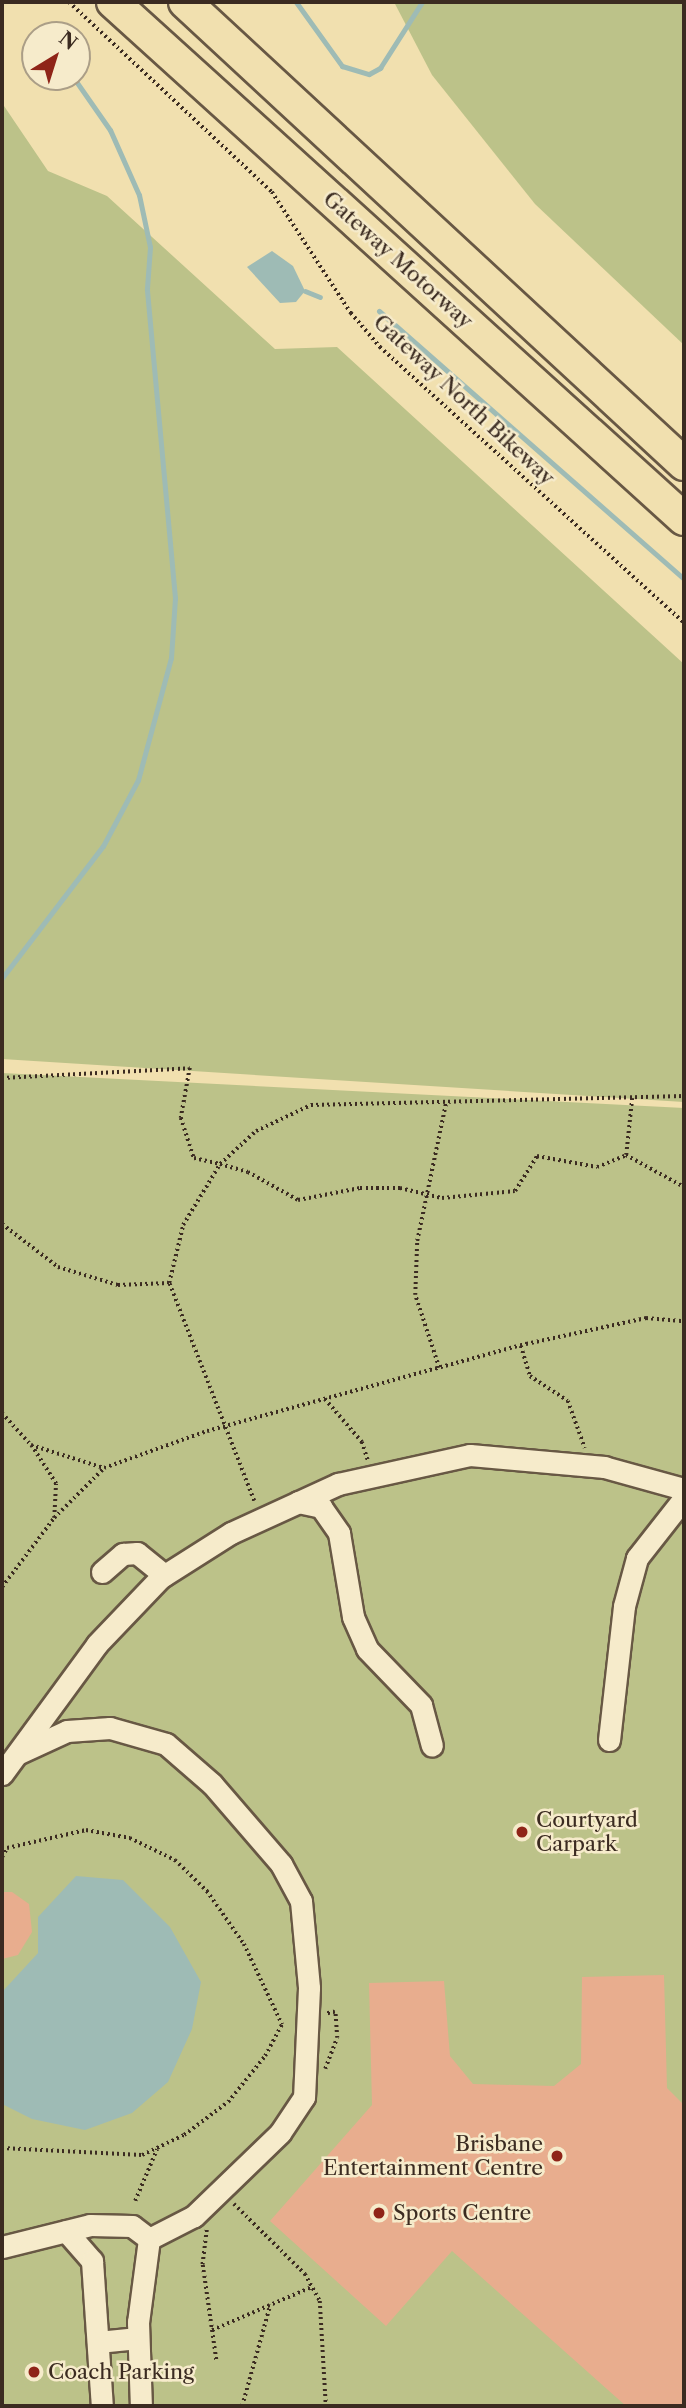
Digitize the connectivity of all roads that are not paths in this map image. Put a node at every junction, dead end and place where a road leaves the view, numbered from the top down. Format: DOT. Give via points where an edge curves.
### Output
graph roads {
  1 [pos="113,2"];
  2 [pos="186,2"];
  3 [pos="684,464"];
  4 [pos="684,519"];
  5 [pos="684,1489"];
  6 [pos="684,1498"];
  7 [pos="298,1502"];
  8 [pos="102,1572"];
  9 [pos="164,1575"];
  10 [pos="609,1740"];
  11 [pos="432,1746"];
  12 [pos="15,1755"];
  13 [pos="2,1773"];
  14 [pos="66,2231"];
  15 [pos="149,2239"];
  16 [pos="2,2247"];
  17 [pos="138,2338"];
  18 [pos="98,2342"];
  19 [pos="102,2406"];
  20 [pos="141,2406"];
  1 -- 4 [label="highway, Gateway Motorway"];
  2 -- 3 [label="highway, Gateway Motorway"];
  5 -- 7 [label="street" via="584,1465 470,1455 338,1484"];
  6 -- 10 [label="street" via="637,1558 624,1606"];
  7 -- 9 [label="street"];
  7 -- 11 [label="street" via="321,1507 340,1533 353,1617 362,1638 421,1705"];
  8 -- 9 [label="street" via="122,1554 137,1553"];
  9 -- 12 [label="street" via="97,1644"];
  12 -- 13 [label="street"];
  12 -- 15 [label="street" via="67,1731 110,1728 166,1744 212,1784 281,1864 301,1902 309,1988 304,2097 279,2133 194,2216"];
  14 -- 15 [label="street" via="90,2225 132,2226"];
  14 -- 16 [label="street"];
  14 -- 18 [label="street" via="92,2261"];
  15 -- 17 [label="street"];
  17 -- 18 [label="street"];
  17 -- 20 [label="street"];
  18 -- 19 [label="street"];
}
